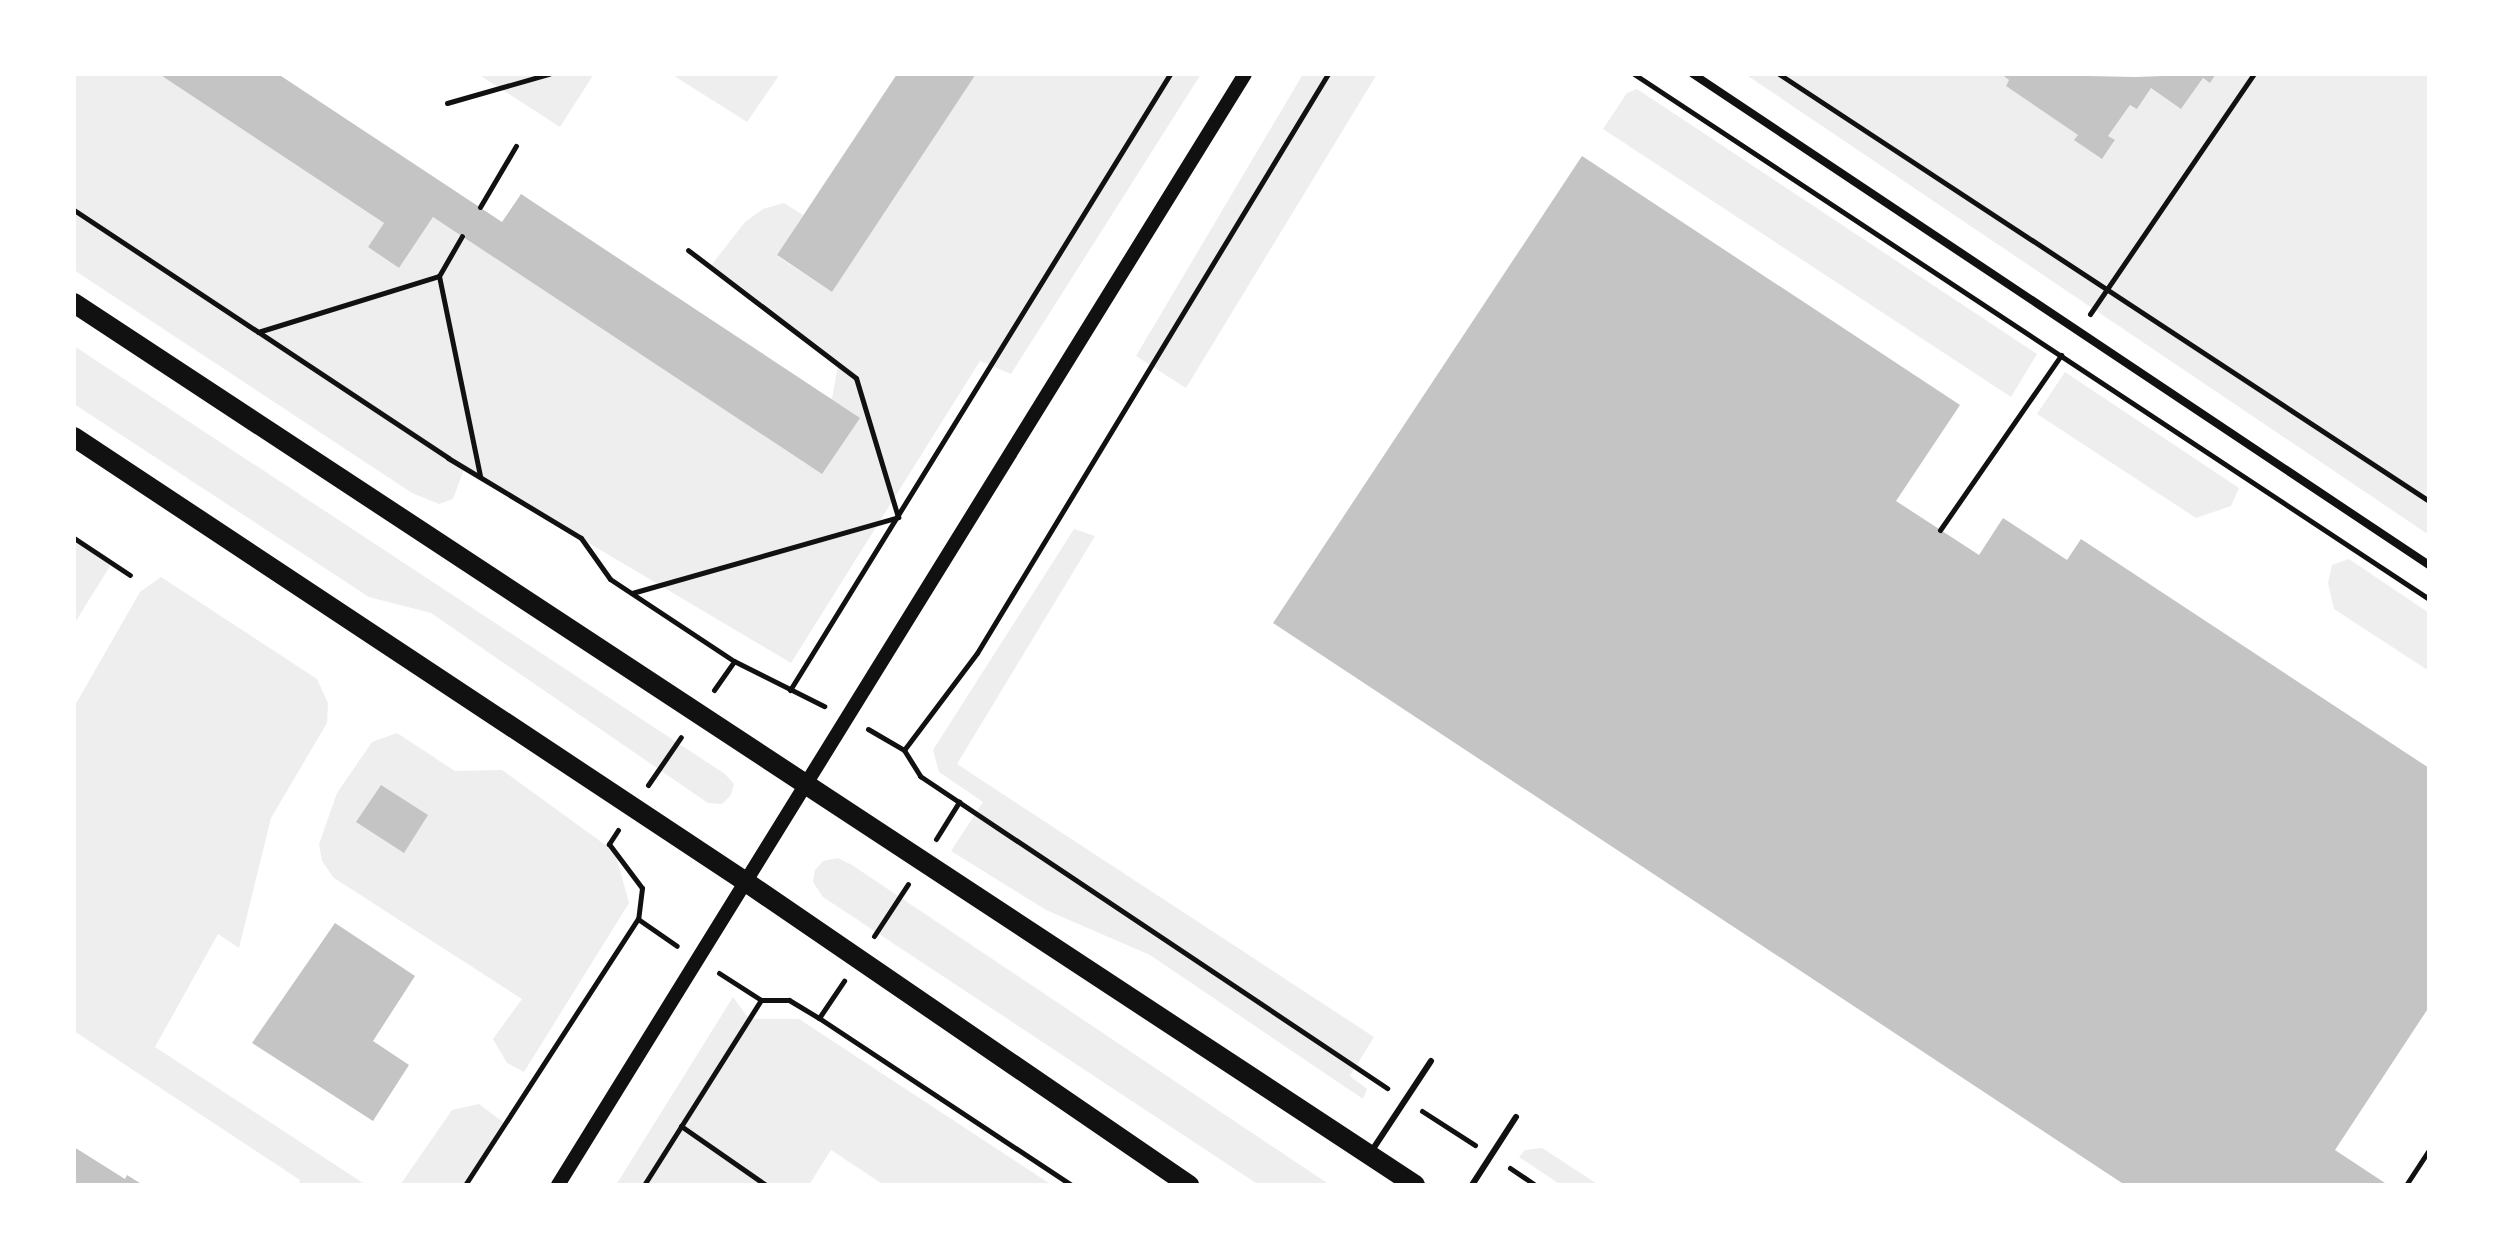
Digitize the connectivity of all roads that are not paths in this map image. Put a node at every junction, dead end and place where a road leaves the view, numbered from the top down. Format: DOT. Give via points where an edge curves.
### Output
graph roads {
  1 [pos="1245,74"];
  2 [pos="1693,74"];
  3 [pos="74,303"];
  4 [pos="74,437"];
  5 [pos="2429,565"];
  6 [pos="807,786"];
  7 [pos="746,882"];
  8 [pos="1431,1061"];
  9 [pos="1516,1117"];
  10 [pos="1369,1155"];
  11 [pos="558,1185"];
  12 [pos="1189,1185"];
  13 [pos="1415,1185"];
  14 [pos="1472,1185"];
  1 -- 6 [label="street"];
  2 -- 5 [label="street"];
  3 -- 6 [label="main road"];
  4 -- 7 [label="main road"];
  6 -- 7 [label="street"];
  6 -- 10 [label="main road"];
  7 -- 11 [label="street"];
  7 -- 12 [label="main road"];
  8 -- 10 [label="lane"];
  9 -- 14 [label="lane"];
  10 -- 13 [label="main road"];
}
